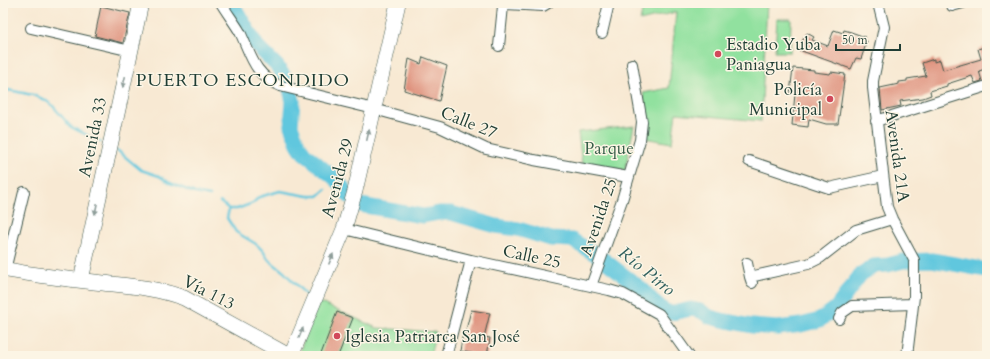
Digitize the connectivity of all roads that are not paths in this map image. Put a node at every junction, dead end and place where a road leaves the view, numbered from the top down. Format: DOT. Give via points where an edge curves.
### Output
graph roads {
  1 [pos="141,3"];
  2 [pos="221,3"];
  3 [pos="398,3"];
  4 [pos="548,3"];
  5 [pos="609,3"];
  6 [pos="878,3"];
  7 [pos="963,3"];
  8 [pos="952,6"];
  9 [pos="31,28"];
  10 [pos="602,33"];
  11 [pos="499,46"];
  12 [pos="131,52"];
  13 [pos="632,64"];
  14 [pos="987,86"];
  15 [pos="374,109"];
  16 [pos="876,121"];
  17 [pos="749,161"];
  18 [pos="883,176"];
  19 [pos="628,177"];
  20 [pos="24,192"];
  21 [pos="892,219"];
  22 [pos="344,230"];
  23 [pos="471,260"];
  24 [pos="747,264"];
  25 [pos="4,270"];
  26 [pos="81,280"];
  27 [pos="591,286"];
  28 [pos="913,304"];
  29 [pos="839,319"];
  30 [pos="290,356"];
  31 [pos="446,356"];
  32 [pos="689,356"];
  33 [pos="907,356"];
  1 -- 12 [label="main road, Avenida 33"];
  2 -- 15 [label="street, Calle 27" via="252,60 263,76 271,82"];
  3 -- 15 [label="main road, Avenida 29"];
  4 -- 11 [label="street" via="543,6 503,6"];
  5 -- 10 [label="street"];
  6 -- 16 [label="street, Avenida 21A" via="884,27 873,80"];
  7 -- 8 [label="street"];
  9 -- 12 [label="street"];
  12 -- 26 [label="main road, Avenida 33, one-way"];
  13 -- 19 [label="street, Avenida 25" via="642,122 640,140"];
  14 -- 16 [label="street"];
  15 -- 19 [label="street, Calle 27" via="440,127 486,149"];
  22 -- 15 [label="main road, Avenida 29, one-way"];
  16 -- 18 [label="street, Avenida 21A"];
  17 -- 18 [label="street" via="829,188"];
  18 -- 21 [label="street, Avenida 21A" via="886,202"];
  19 -- 27 [label="street, Avenida 25"];
  20 -- 25 [label="street"];
  21 -- 24 [label="street" via="856,230 820,258 808,264 751,280"];
  21 -- 28 [label="street, Avenida 21A" via="914,260"];
  22 -- 23 [label="street, Calle 25"];
  30 -- 22 [label="main road, Avenida 29, one-way"];
  23 -- 27 [label="street, Calle 25"];
  23 -- 31 [label="street"];
  25 -- 26 [label="main road, Vía 113"];
  26 -- 30 [label="main road, Vía 113" via="138,286 172,293"];
  27 -- 32 [label="street, Calle 25" via="623,294 659,314"];
  28 -- 29 [label="street" via="852,306 846,309"];
  28 -- 33 [label="street, Avenida 21A"];
}
